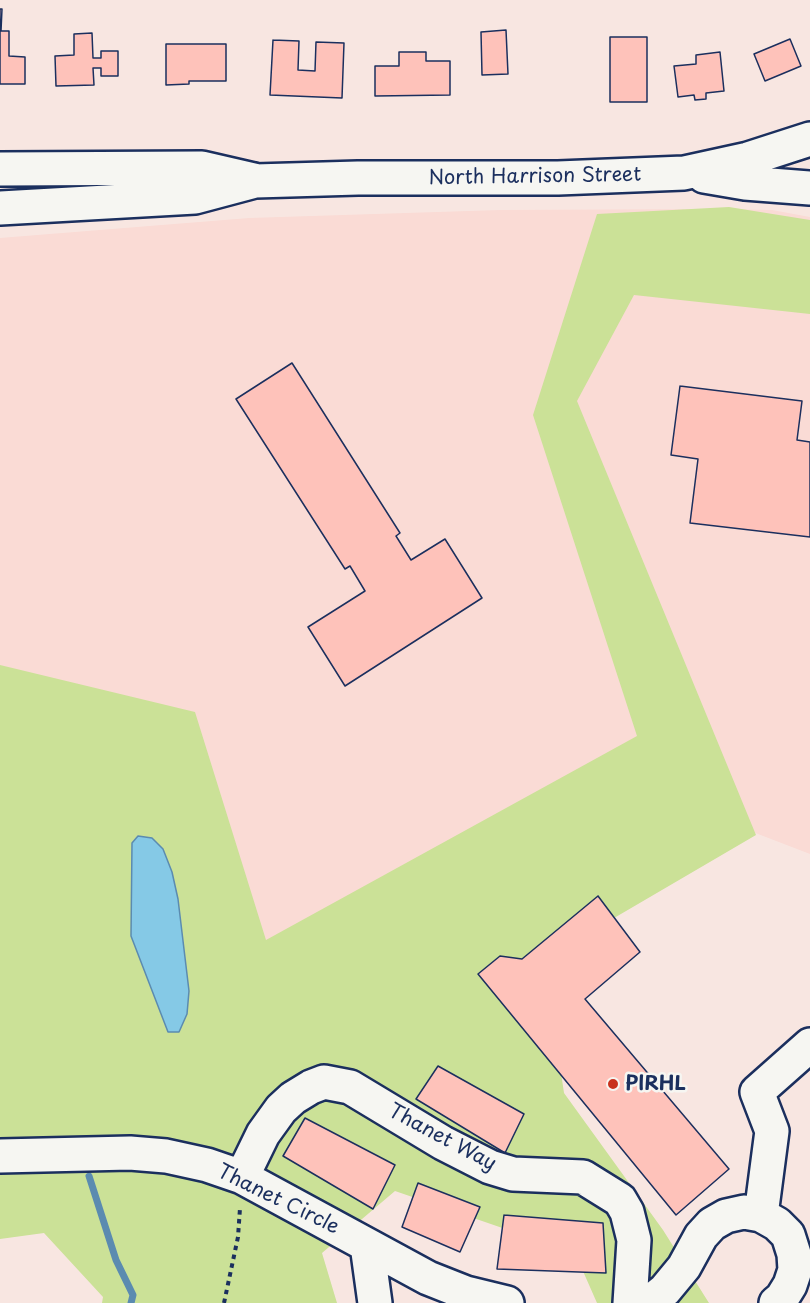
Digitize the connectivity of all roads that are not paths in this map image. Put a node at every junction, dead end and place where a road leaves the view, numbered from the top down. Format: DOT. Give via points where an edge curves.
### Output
graph roads {
  1 [pos="810,139"];
  2 [pos="0,168"];
  3 [pos="684,173"];
  4 [pos="255,181"];
  5 [pos="810,188"];
  6 [pos="0,208"];
  7 [pos="810,1045"];
  8 [pos="0,1156"];
  9 [pos="242,1177"];
  10 [pos="761,1215"];
  11 [pos="799,1231"];
  12 [pos="367,1245"];
  13 [pos="375,1303"];
  14 [pos="507,1303"];
  15 [pos="630,1303"];
  16 [pos="650,1303"];
  17 [pos="776,1303"];
  1 -- 3 [label="street, North Harrison Street" via="748,159"];
  2 -- 4 [label="street, North Harrison Street" via="202,168"];
  3 -- 4 [label="street, North Harrison Street"];
  3 -- 5 [label="street"];
  4 -- 6 [label="street, North Harrison Street" via="195,197"];
  7 -- 10 [label="street" via="757,1092 772,1131"];
  8 -- 9 [label="street, Thanet Circle" via="166,1156"];
  9 -- 12 [label="street, Thanet Circle"];
  9 -- 15 [label="street, Thanet Way" via="263,1134 293,1098 324,1082 350,1087 490,1167 513,1174 582,1177 620,1200 634,1240"];
  10 -- 11 [label="street"];
  10 -- 16 [label="street" via="744,1212 712,1224 684,1267"];
  11 -- 17 [label="street" via="795,1270 790,1285"];
  12 -- 13 [label="street"];
  12 -- 14 [label="street, Thanet Circle" via="428,1278"];
}
